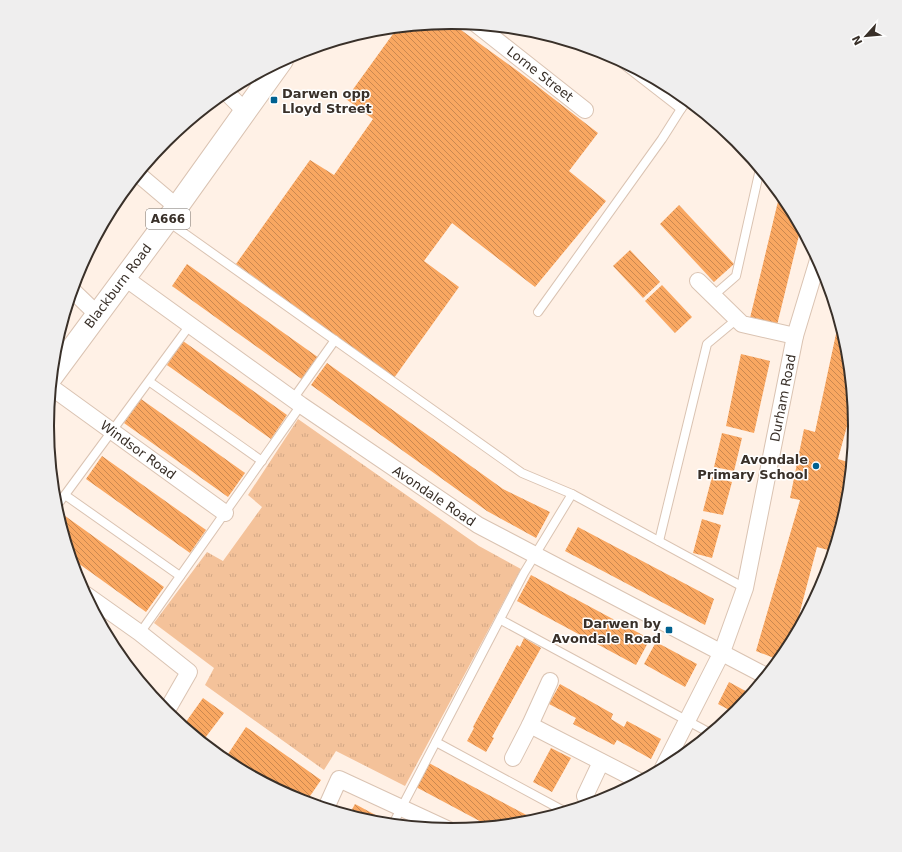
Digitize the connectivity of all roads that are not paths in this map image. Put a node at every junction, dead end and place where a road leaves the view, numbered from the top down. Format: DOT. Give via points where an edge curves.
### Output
graph roads {
  1 [pos="484,31"];
  2 [pos="275,70"];
  3 [pos="638,76"];
  4 [pos="230,96"];
  5 [pos="684,105"];
  6 [pos="681,109"];
  7 [pos="585,110"];
  8 [pos="245,111"];
  9 [pos="759,175"];
  10 [pos="141,178"];
  11 [pos="172,214"];
  12 [pos="818,275"];
  13 [pos="125,278"];
  14 [pos="698,281"];
  15 [pos="76,294"];
  16 [pos="713,296"];
  17 [pos="538,312"];
  18 [pos="97,314"];
  19 [pos="737,319"];
  20 [pos="190,325"];
  21 [pos="795,336"];
  22 [pos="335,340"];
  23 [pos="58,367"];
  24 [pos="150,382"];
  25 [pos="56,390"];
  26 [pos="297,402"];
  27 [pos="113,431"];
  28 [pos="262,461"];
  29 [pos="572,494"];
  30 [pos="65,495"];
  31 [pos="61,500"];
  32 [pos="224,513"];
  33 [pos="659,541"];
  34 [pos="533,556"];
  35 [pos="180,576"];
  36 [pos="745,588"];
  37 [pos="94,601"];
  38 [pos="501,620"];
  39 [pos="140,633"];
  40 [pos="722,652"];
  41 [pos="761,673"];
  42 [pos="550,681"];
  43 [pos="169,706"];
  44 [pos="688,721"];
  45 [pos="530,725"];
  46 [pos="705,730"];
  47 [pos="436,742"];
  48 [pos="513,758"];
  49 [pos="668,758"];
  50 [pos="601,762"];
  51 [pos="634,778"];
  52 [pos="585,796"];
  53 [pos="328,803"];
  54 [pos="401,807"];
  55 [pos="558,808"];
  56 [pos="395,819"];
  57 [pos="433,822"];
  1 -- 7 [label="street, Lorne Street"];
  2 -- 8 [label="highway, Blackburn Road / A666"];
  3 -- 6 [label="lane"];
  4 -- 8 [label="street"];
  5 -- 6 [label="lane"];
  6 -- 17 [label="lane"];
  8 -- 11 [label="highway, Blackburn Road / A666"];
  9 -- 16 [label="lane" via="736,276"];
  10 -- 11 [label="street"];
  11 -- 13 [label="highway, Blackburn Road / A666"];
  11 -- 22 [label="lane"];
  12 -- 21 [label="street, Durham Road"];
  13 -- 18 [label="highway, Blackburn Road / A666"];
  13 -- 20 [label="street, Avondale Road"];
  14 -- 16 [label="street"];
  15 -- 18 [label="street"];
  16 -- 19 [label="street"];
  18 -- 23 [label="highway, Blackburn Road / A666"];
  19 -- 21 [label="street" via="742,324"];
  19 -- 33 [label="lane" via="707,344"];
  20 -- 24 [label="lane"];
  20 -- 26 [label="street, Avondale Road"];
  21 -- 36 [label="street, Durham Road"];
  22 -- 26 [label="lane"];
  22 -- 29 [label="lane" via="522,473"];
  24 -- 27 [label="lane"];
  24 -- 28 [label="lane"];
  25 -- 27 [label="street, Windsor Road"];
  26 -- 28 [label="lane"];
  26 -- 34 [label="street, Avondale Road" via="478,525"];
  27 -- 30 [label="lane"];
  27 -- 32 [label="street, Windsor Road"];
  28 -- 32 [label="lane"];
  29 -- 33 [label="lane"];
  29 -- 34 [label="lane"];
  30 -- 31 [label="lane"];
  30 -- 35 [label="lane"];
  32 -- 35 [label="lane"];
  33 -- 36 [label="lane"];
  34 -- 38 [label="lane"];
  34 -- 40 [label="street, Avondale Road"];
  35 -- 39 [label="lane"];
  36 -- 40 [label="street, Durham Road"];
  37 -- 39 [label="street"];
  38 -- 44 [label="lane"];
  38 -- 47 [label="lane"];
  39 -- 43 [label="street" via="189,672"];
  40 -- 41 [label="street, Avondale Road"];
  40 -- 44 [label="street, Durham Road"];
  42 -- 45 [label="street"];
  44 -- 46 [label="lane"];
  44 -- 49 [label="street, Durham Road"];
  45 -- 48 [label="street"];
  45 -- 50 [label="street"];
  47 -- 54 [label="lane"];
  47 -- 55 [label="lane"];
  50 -- 51 [label="street"];
  50 -- 52 [label="street"];
  53 -- 54 [label="street" via="339,779"];
  54 -- 56 [label="lane"];
  54 -- 57 [label="street"];
}
